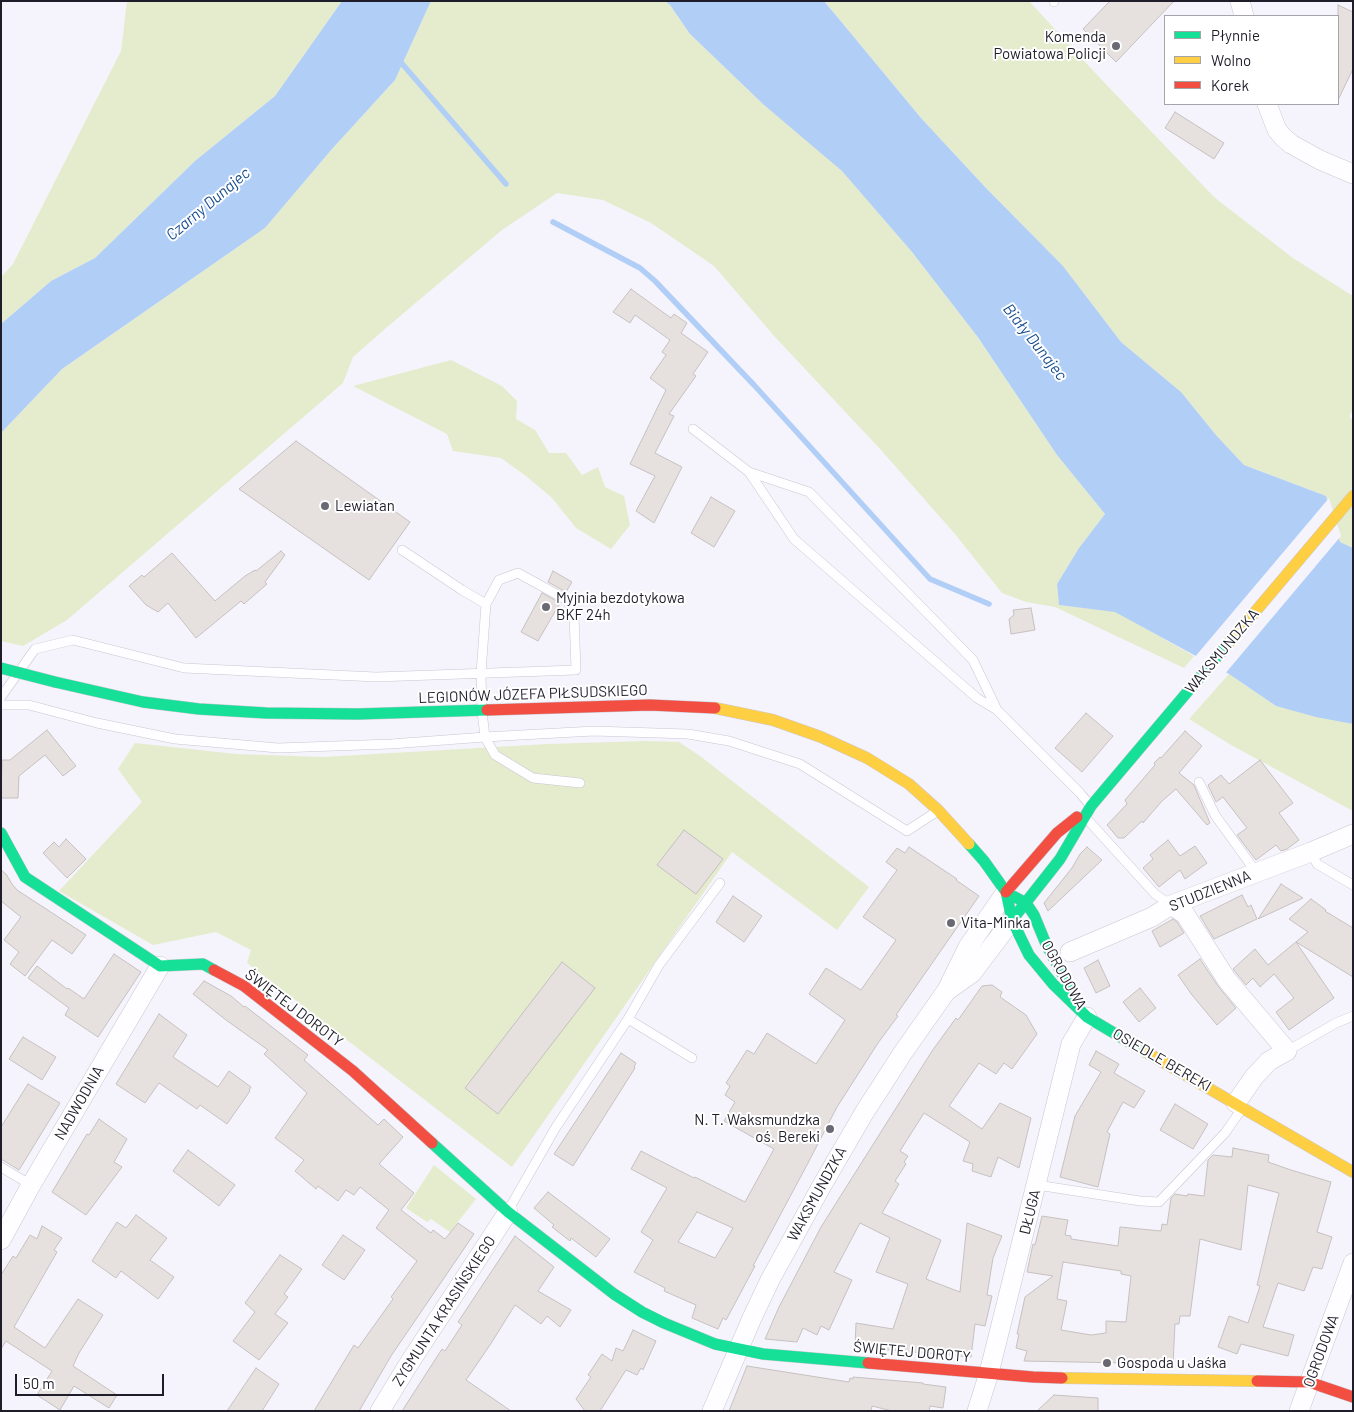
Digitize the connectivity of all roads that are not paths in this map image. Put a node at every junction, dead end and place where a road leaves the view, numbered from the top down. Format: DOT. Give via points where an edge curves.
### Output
graph roads {
  1 [pos="1240,1"];
  2 [pos="1244,15"];
  3 [pos="1267,105"];
  4 [pos="1353,174"];
  5 [pos="693,429"];
  6 [pos="749,472"];
  7 [pos="1353,496"];
  8 [pos="402,550"];
  9 [pos="486,604"];
  10 [pos="1,668"];
  11 [pos="481,673"];
  12 [pos="1,697"];
  13 [pos="1,705"];
  14 [pos="482,710"];
  15 [pos="997,710"];
  16 [pos="486,736"];
  17 [pos="1198,782"];
  18 [pos="580,783"];
  19 [pos="1091,806"];
  20 [pos="938,810"];
  21 [pos="1085,817"];
  22 [pos="1,833"];
  23 [pos="1353,834"];
  24 [pos="1311,852"];
  25 [pos="1256,872"];
  26 [pos="720,884"];
  27 [pos="1353,885"];
  28 [pos="1006,892"];
  29 [pos="1026,903"];
  30 [pos="1171,905"];
  31 [pos="1012,920"];
  32 [pos="1070,952"];
  33 [pos="160,966"];
  34 [pos="947,990"];
  35 [pos="1353,1016"];
  36 [pos="1087,1017"];
  37 [pos="628,1019"];
  38 [pos="1287,1051"];
  39 [pos="692,1058"];
  40 [pos="1239,1105"];
  41 [pos="1,1167"];
  42 [pos="1353,1172"];
  43 [pos="31,1185"];
  44 [pos="1037,1185"];
  45 [pos="508,1212"];
  46 [pos="1,1240"];
  47 [pos="1353,1264"];
  48 [pos="738,1349"];
  49 [pos="989,1373"];
  50 [pos="1309,1382"];
  51 [pos="1353,1396"];
  52 [pos="380,1411"];
  53 [pos="712,1411"];
  54 [pos="978,1411"];
  55 [pos="1299,1411"];
  1 -- 2 [label="street"];
  3 -- 4 [label="street" via="1283,138 1320,160"];
  5 -- 6 [label="lane"];
  6 -- 15 [label="lane" via="794,539 977,698"];
  6 -- 15 [label="lane" via="809,492 973,660"];
  7 -- 19 [label="street, WAKSMUNDZKA"];
  8 -- 9 [label="lane"];
  9 -- 11 [label="lane"];
  9 -- 11 [label="lane" via="499,580 518,573 567,600 574,615 576,670"];
  10 -- 14 [label="street, LEGIONÓW JÓZEFA PIŁSUDSKIEGO, bridge" via="143,702 220,711 358,714"];
  11 -- 12 [label="lane" via="376,677 184,668 73,640 35,650"];
  11 -- 14 [label="lane"];
  13 -- 16 [label="lane" via="28,705 175,739 278,748 391,744"];
  14 -- 16 [label="lane"];
  14 -- 20 [label="street, LEGIONÓW JÓZEFA PIŁSUDSKIEGO" via="650,705 720,708 773,720 860,755 909,784"];
  15 -- 19 [label="lane"];
  16 -- 18 [label="lane" via="495,755 533,778"];
  16 -- 20 [label="lane" via="594,731 688,734 729,742 800,764 907,831"];
  17 -- 25 [label="lane" via="1216,815"];
  19 -- 21 [label="street, WAKSMUNDZKA"];
  19 -- 28 [label="street, WAKSMUNDZKA" via="1057,832"];
  20 -- 28 [label="street, LEGIONÓW JÓZEFA PIŁSUDSKIEGO" via="984,861"];
  21 -- 29 [label="street, WAKSMUNDZKA" via="1060,859"];
  21 -- 30 [label="lane" via="1155,894"];
  22 -- 33 [label="street" via="26,877"];
  23 -- 24 [label="street, STUDZIENNA"];
  24 -- 25 [label="street, STUDZIENNA"];
  24 -- 27 [label="lane" via="1317,864"];
  25 -- 30 [label="street, STUDZIENNA"];
  26 -- 37 [label="lane" via="659,965"];
  28 -- 29 [label="street, LEGIONÓW JÓZEFA PIŁSUDSKIEGO"];
  28 -- 31 [label="street, LEGIONÓW JÓZEFA PIŁSUDSKIEGO"];
  28 -- 34 [label="street, WAKSMUNDZKA" via="968,947"];
  29 -- 31 [label="street, WAKSMUNDZKA"];
  29 -- 36 [label="street, OGRODOWA"];
  30 -- 32 [label="street, STUDZIENNA" via="1152,917"];
  30 -- 38 [label="street" via="1185,914 1227,980"];
  31 -- 34 [label="street, WAKSMUNDZKA" via="972,973"];
  31 -- 36 [label="street, OGRODOWA" via="1029,955"];
  33 -- 43 [label="street, NADWODNIA"];
  33 -- 45 [label="street, ŚWIĘTEJ DOROTY" via="203,964 244,986 353,1071"];
  34 -- 48 [label="street, WAKSMUNDZKA" via="883,1084 825,1179 770,1280"];
  35 -- 38 [label="lane"];
  36 -- 40 [label="street, OSIEDLE BEREKI"];
  36 -- 44 [label="street, DŁUGA" via="1072,1044"];
  37 -- 39 [label="lane"];
  37 -- 45 [label="lane" via="556,1127"];
  38 -- 40 [label="street" via="1270,1061 1254,1077"];
  40 -- 42 [label="street, OSIEDLE BEREKI"];
  40 -- 44 [label="lane" via="1225,1133 1159,1202"];
  41 -- 43 [label="lane"];
  43 -- 46 [label="street, NADWODNIA"];
  44 -- 49 [label="street, DŁUGA"];
  45 -- 48 [label="street, ŚWIĘTEJ DOROTY" via="642,1312 715,1344"];
  45 -- 52 [label="street, ZYGMUNTA KRASIŃSKIEGO"];
  47 -- 50 [label="street, OGRODOWA"];
  48 -- 49 [label="street, ŚWIĘTEJ DOROTY" via="763,1354"];
  48 -- 53 [label="street, WAKSMUNDZKA"];
  49 -- 50 [label="street, ŚWIĘTEJ DOROTY" via="1033,1377"];
  49 -- 54 [label="street, DŁUGA"];
  50 -- 51 [label="street, ŚWIĘTEJ DOROTY"];
  50 -- 55 [label="street, OGRODOWA"];
}
